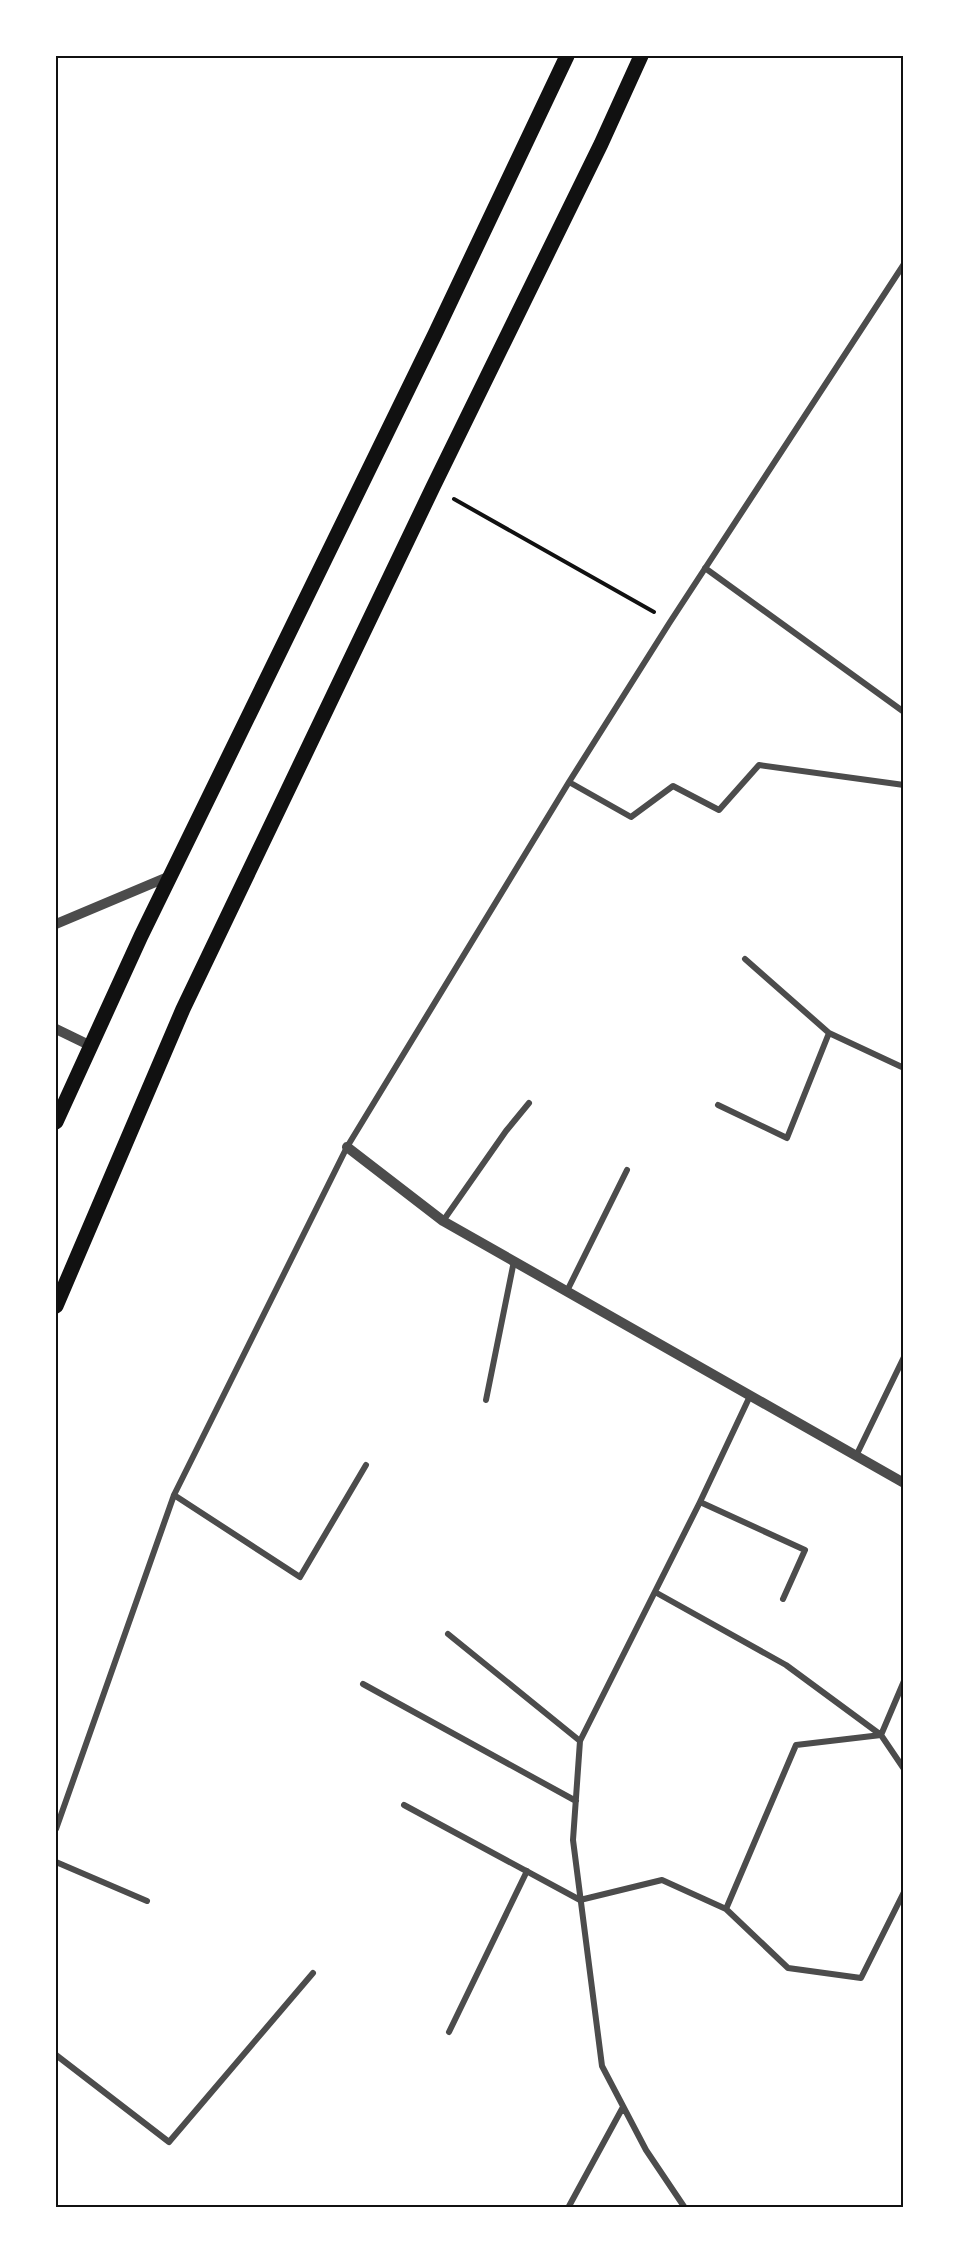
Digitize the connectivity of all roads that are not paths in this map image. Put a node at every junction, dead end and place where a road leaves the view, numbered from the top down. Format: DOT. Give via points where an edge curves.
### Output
graph roads {
  1 [pos="567,56"];
  2 [pos="641,56"];
  3 [pos="903,264"];
  4 [pos="705,568"];
  5 [pos="903,712"];
  6 [pos="569,782"];
  7 [pos="903,785"];
  8 [pos="170,876"];
  9 [pos="56,924"];
  10 [pos="745,959"];
  11 [pos="56,1029"];
  12 [pos="829,1033"];
  13 [pos="89,1045"];
  14 [pos="903,1068"];
  15 [pos="529,1102"];
  16 [pos="718,1105"];
  17 [pos="56,1122"];
  18 [pos="347,1147"];
  19 [pos="627,1170"];
  20 [pos="443,1221"];
  21 [pos="514,1261"];
  22 [pos="567,1291"];
  23 [pos="56,1306"];
  24 [pos="903,1357"];
  25 [pos="750,1396"];
  26 [pos="486,1400"];
  27 [pos="856,1456"];
  28 [pos="366,1465"];
  29 [pos="903,1483"];
  30 [pos="174,1495"];
  31 [pos="700,1502"];
  32 [pos="655,1592"];
  33 [pos="783,1599"];
  34 [pos="448,1634"];
  35 [pos="903,1681"];
  36 [pos="363,1684"];
  37 [pos="881,1735"];
  38 [pos="580,1741"];
  39 [pos="903,1770"];
  40 [pos="576,1801"];
  41 [pos="404,1805"];
  42 [pos="56,1829"];
  43 [pos="56,1862"];
  44 [pos="527,1871"];
  45 [pos="903,1892"];
  46 [pos="580,1900"];
  47 [pos="147,1901"];
  48 [pos="726,1909"];
  49 [pos="313,1973"];
  50 [pos="449,2032"];
  51 [pos="56,2055"];
  52 [pos="623,2107"];
  53 [pos="568,2208"];
  54 [pos="685,2208"];
  1 -- 8 [label="main road"];
  2 -- 23 [label="main road" via="183,1009"];
  3 -- 4 [label="street"];
  4 -- 5 [label="street"];
  4 -- 6 [label="street"];
  6 -- 7 [label="street" via="631,817 673,786 719,810 759,765"];
  6 -- 18 [label="street"];
  8 -- 9 [label="street"];
  8 -- 13 [label="main road"];
  10 -- 12 [label="street"];
  11 -- 13 [label="street"];
  12 -- 14 [label="street"];
  12 -- 16 [label="street" via="787,1138"];
  13 -- 17 [label="main road"];
  15 -- 20 [label="street"];
  18 -- 20 [label="street"];
  18 -- 30 [label="street"];
  19 -- 22 [label="street"];
  20 -- 21 [label="street"];
  21 -- 22 [label="street"];
  21 -- 26 [label="street"];
  22 -- 25 [label="street"];
  24 -- 27 [label="street"];
  25 -- 27 [label="street"];
  25 -- 31 [label="street"];
  27 -- 29 [label="street"];
  28 -- 30 [label="street" via="300,1577"];
  30 -- 42 [label="street"];
  31 -- 32 [label="street"];
  31 -- 33 [label="street" via="805,1550"];
  32 -- 37 [label="street" via="786,1665"];
  32 -- 38 [label="street"];
  34 -- 38 [label="street"];
  35 -- 37 [label="street"];
  36 -- 40 [label="street"];
  37 -- 39 [label="street"];
  37 -- 48 [label="street" via="796,1745"];
  38 -- 40 [label="street"];
  40 -- 46 [label="street" via="573,1840"];
  41 -- 44 [label="street"];
  43 -- 47 [label="street"];
  44 -- 46 [label="street"];
  44 -- 50 [label="street"];
  45 -- 48 [label="street" via="861,1978 788,1968"];
  46 -- 48 [label="street" via="662,1880"];
  46 -- 52 [label="street" via="602,2066"];
  49 -- 51 [label="street" via="170,2142"];
  52 -- 53 [label="street"];
  52 -- 54 [label="street"];
}
